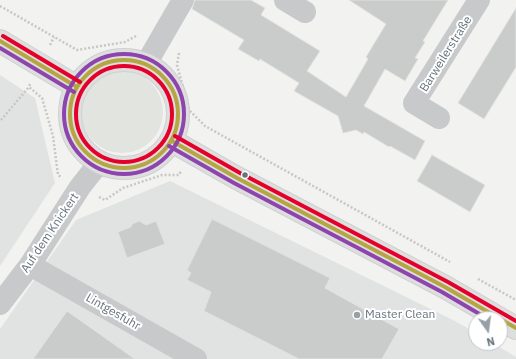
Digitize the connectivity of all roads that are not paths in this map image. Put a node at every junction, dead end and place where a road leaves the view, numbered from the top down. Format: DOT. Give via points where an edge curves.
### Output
graph roads {
  1 [pos="183,0"];
  2 [pos="285,0"];
  3 [pos="480,0"];
  4 [pos="305,12"];
  5 [pos="0,42"];
  6 [pos="146,64"];
  7 [pos="77,87"];
  8 [pos="439,118"];
  9 [pos="172,141"];
  10 [pos="99,163"];
  11 [pos="30,265"];
  12 [pos="0,304"];
  13 [pos="516,328"];
  14 [pos="196,359"];
  1 -- 6 [label="street"];
  2 -- 4 [label="street"];
  3 -- 8 [label="street, Barweilerstraße" via="414,103"];
  5 -- 7 [label="main road"];
  6 -- 7 [label="main road" via="127,60 106,63 89,73"];
  6 -- 9 [label="main road" via="165,77 176,97 179,118"];
  7 -- 10 [label="main road" via="71,103 72,130 83,150"];
  9 -- 10 [label="main road" via="156,159 134,168 117,168"];
  9 -- 13 [label="main road" via="445,287"];
  10 -- 11 [label="street, Auf dem Knickert" via="80,187"];
  11 -- 12 [label="street, Auf dem Knickert"];
  11 -- 14 [label="street, Lintgesfuhr"];
}
